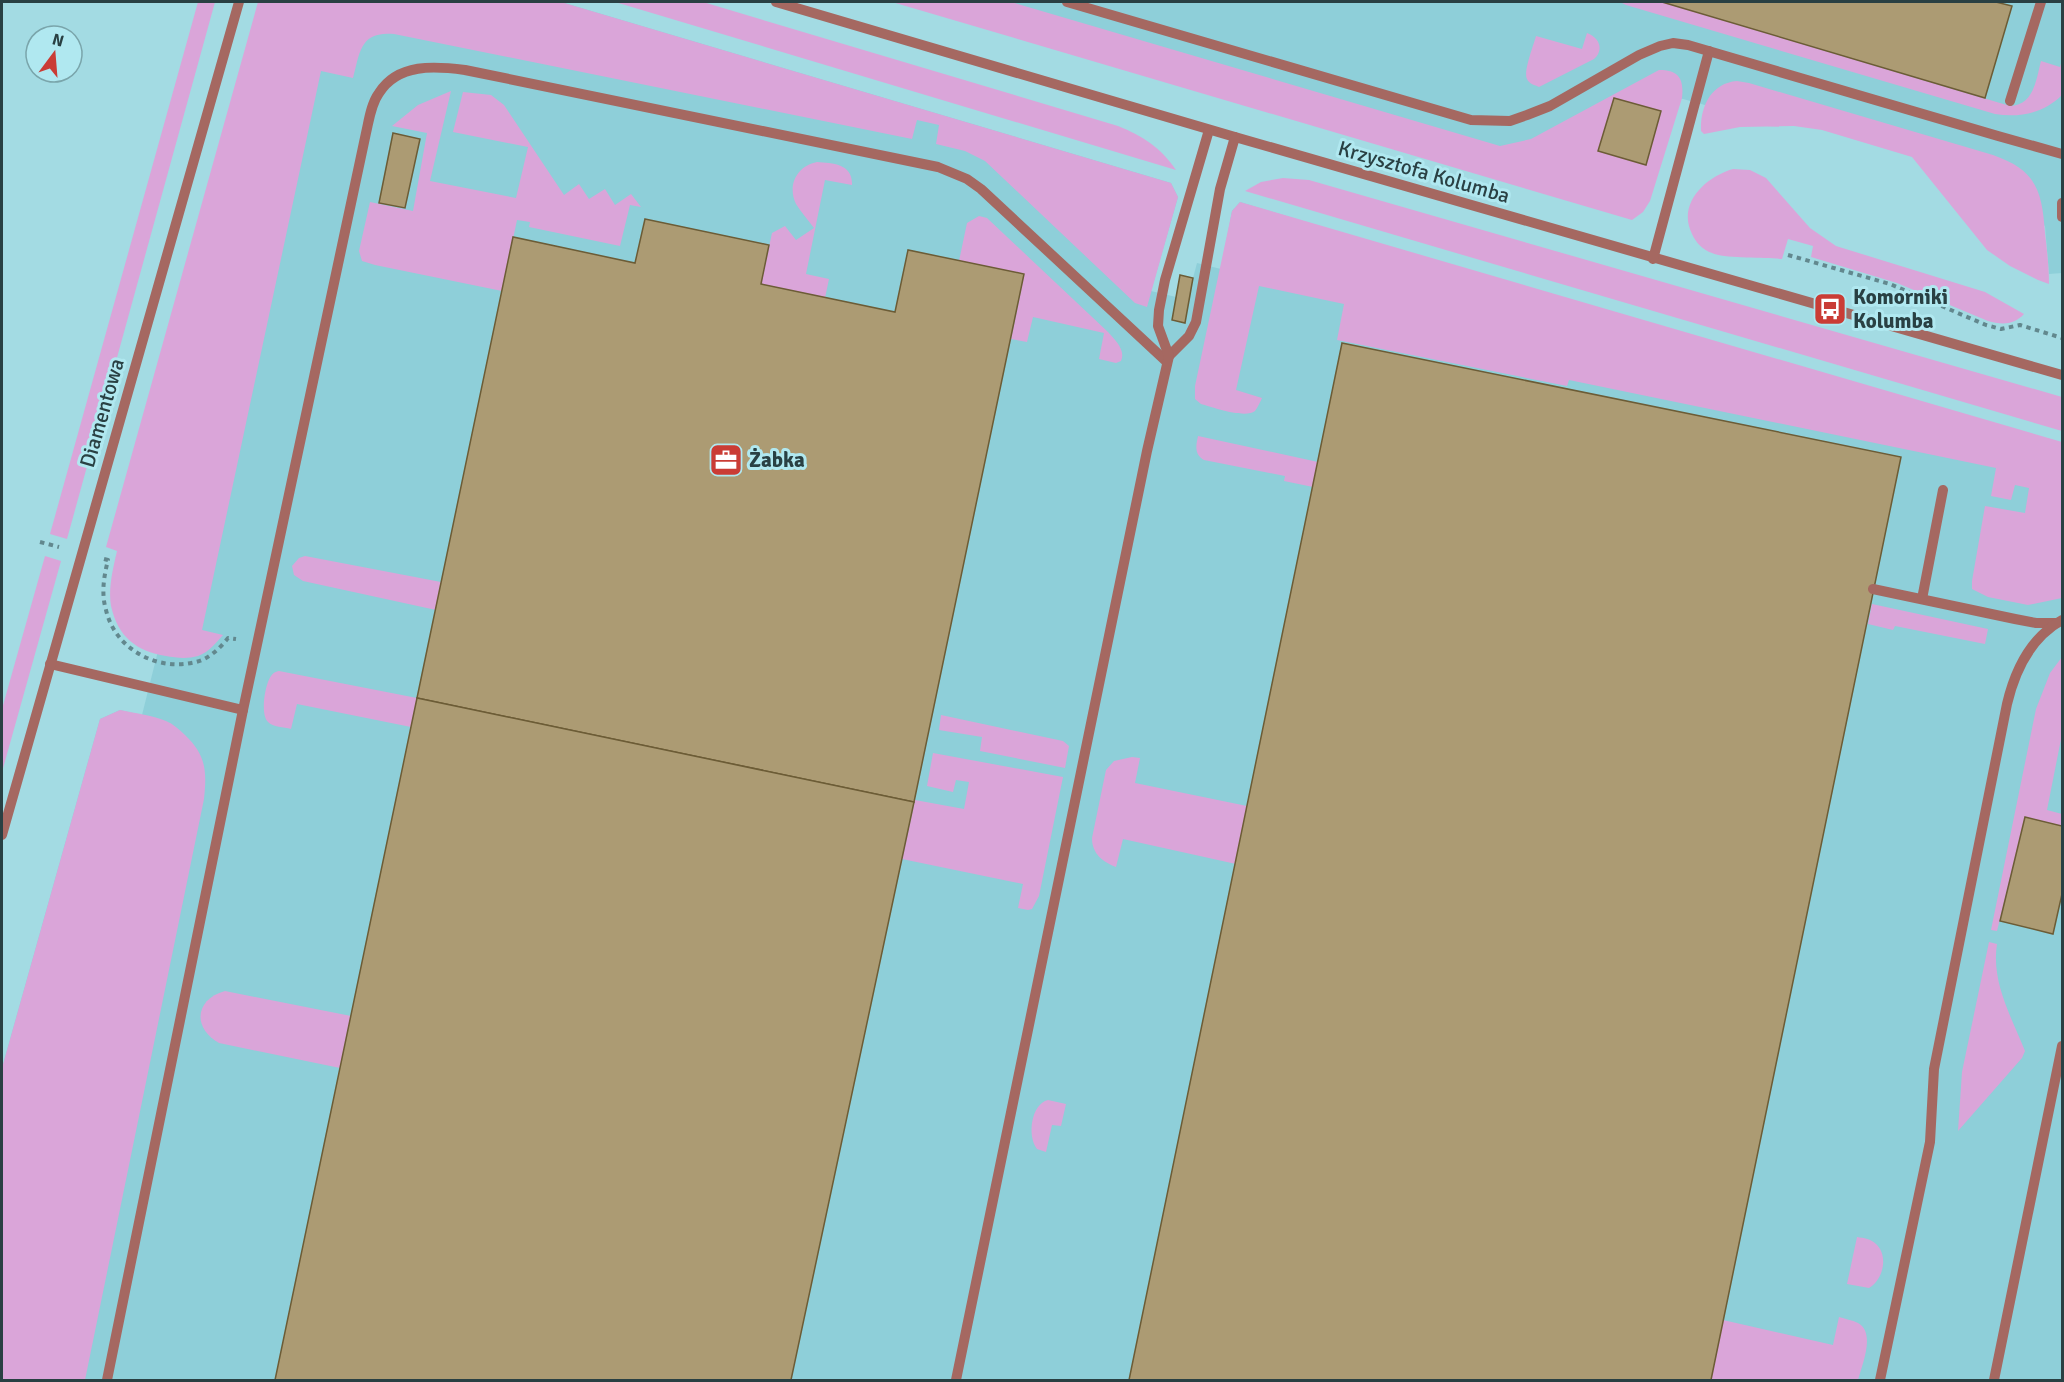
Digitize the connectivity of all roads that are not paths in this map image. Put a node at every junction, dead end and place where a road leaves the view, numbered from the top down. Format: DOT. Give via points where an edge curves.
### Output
graph roads {
  1 [pos="239,2"];
  2 [pos="776,2"];
  3 [pos="1067,2"];
  4 [pos="2041,2"];
  5 [pos="1709,51"];
  6 [pos="2010,101"];
  7 [pos="1209,130"];
  8 [pos="1234,137"];
  9 [pos="2062,154"];
  10 [pos="2062,203"];
  11 [pos="2062,217"];
  12 [pos="1653,259"];
  13 [pos="1168,359"];
  14 [pos="2062,375"];
  15 [pos="1943,490"];
  16 [pos="1873,589"];
  17 [pos="1922,599"];
  18 [pos="2060,622"];
  19 [pos="50,664"];
  20 [pos="243,710"];
  21 [pos="2,836"];
  22 [pos="2062,1046"];
  23 [pos="107,1380"];
  24 [pos="956,1380"];
  25 [pos="1880,1380"];
  26 [pos="1994,1380"];
  1 -- 19 [label="street, Diamentowa"];
  2 -- 7 [label="street, Krzysztofa Kolumba"];
  3 -- 5 [label="street" via="1471,120 1492,122 1510,121 1550,106 1660,46 1673,44"];
  4 -- 6 [label="street"];
  5 -- 9 [label="street"];
  5 -- 12 [label="street"];
  7 -- 8 [label="street, Krzysztofa Kolumba"];
  7 -- 13 [label="street" via="1159,310 1158,326"];
  8 -- 12 [label="street, Krzysztofa Kolumba"];
  8 -- 13 [label="street" via="1220,189 1196,322"];
  10 -- 11 [label="street"];
  12 -- 14 [label="street, Krzysztofa Kolumba"];
  13 -- 20 [label="street" via="997,202 953,173 918,162 465,70 431,67 400,73 379,93 372,108"];
  13 -- 24 [label="street"];
  15 -- 17 [label="street"];
  16 -- 17 [label="street"];
  17 -- 18 [label="street" via="2036,623"];
  18 -- 25 [label="street" via="2020,664 2007,704 1934,1069 1930,1142"];
  19 -- 20 [label="street"];
  19 -- 21 [label="street, Diamentowa"];
  20 -- 23 [label="street"];
  22 -- 26 [label="street"];
}
